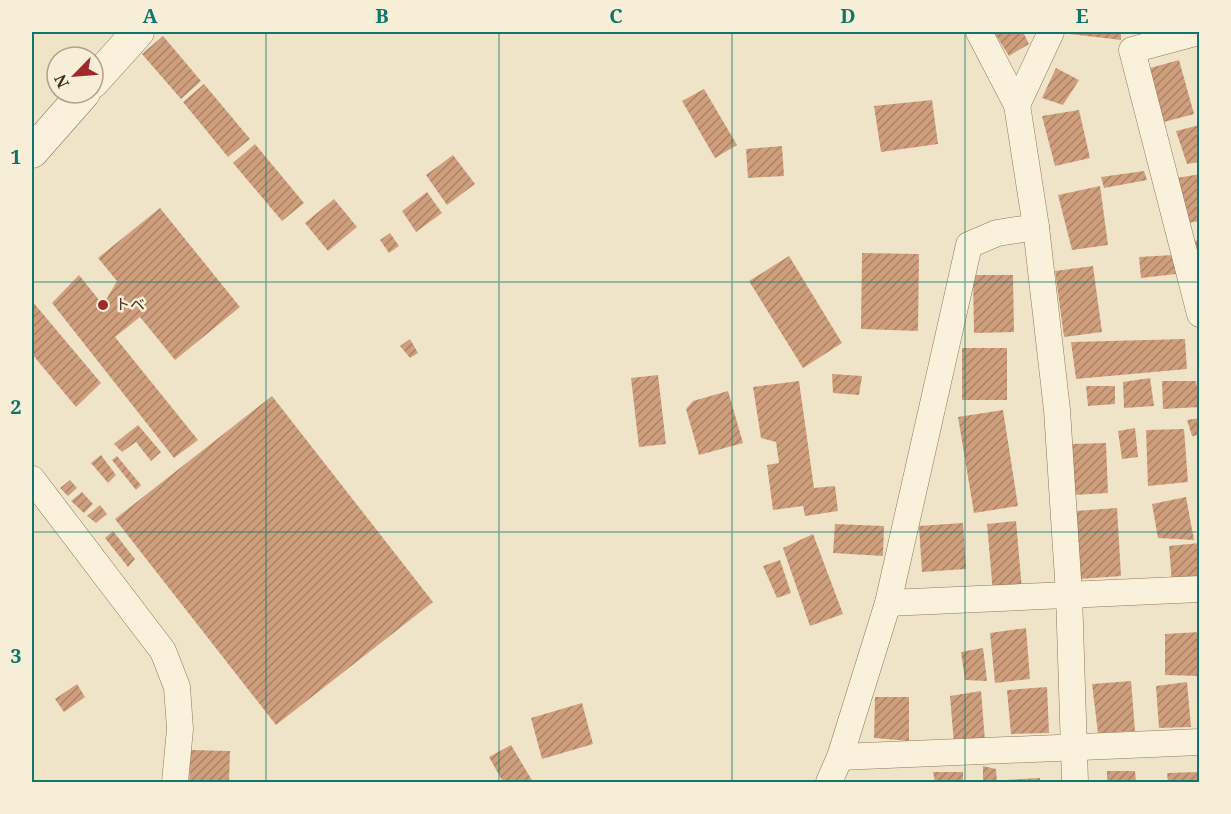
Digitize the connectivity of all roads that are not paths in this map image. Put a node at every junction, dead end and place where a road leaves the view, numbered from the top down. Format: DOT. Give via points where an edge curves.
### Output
graph roads {
  1 [pos="138,32"];
  2 [pos="979,32"];
  3 [pos="1051,32"];
  4 [pos="1199,32"];
  5 [pos="105,69"];
  6 [pos="73,105"];
  7 [pos="1017,105"];
  8 [pos="32,152"];
  9 [pos="1036,226"];
  10 [pos="1200,314"];
  11 [pos="32,479"];
  12 [pos="1200,589"];
  13 [pos="1069,594"];
  14 [pos="888,603"];
  15 [pos="1200,742"];
  16 [pos="1075,749"];
  17 [pos="840,757"];
  18 [pos="175,783"];
  19 [pos="829,783"];
  20 [pos="1075,783"];
  1 -- 5 [label="street"];
  2 -- 7 [label="street"];
  3 -- 7 [label="street"];
  4 -- 10 [label="street" via="1132,50"];
  6 -- 8 [label="street"];
  7 -- 9 [label="street"];
  9 -- 13 [label="street" via="1057,410"];
  9 -- 14 [label="street" via="997,233 969,246"];
  11 -- 18 [label="street" via="163,651 177,687 180,729"];
  12 -- 13 [label="street"];
  13 -- 14 [label="street"];
  13 -- 16 [label="street"];
  14 -- 17 [label="street"];
  15 -- 16 [label="street"];
  16 -- 17 [label="street"];
  16 -- 20 [label="street"];
  17 -- 19 [label="street"];
}
